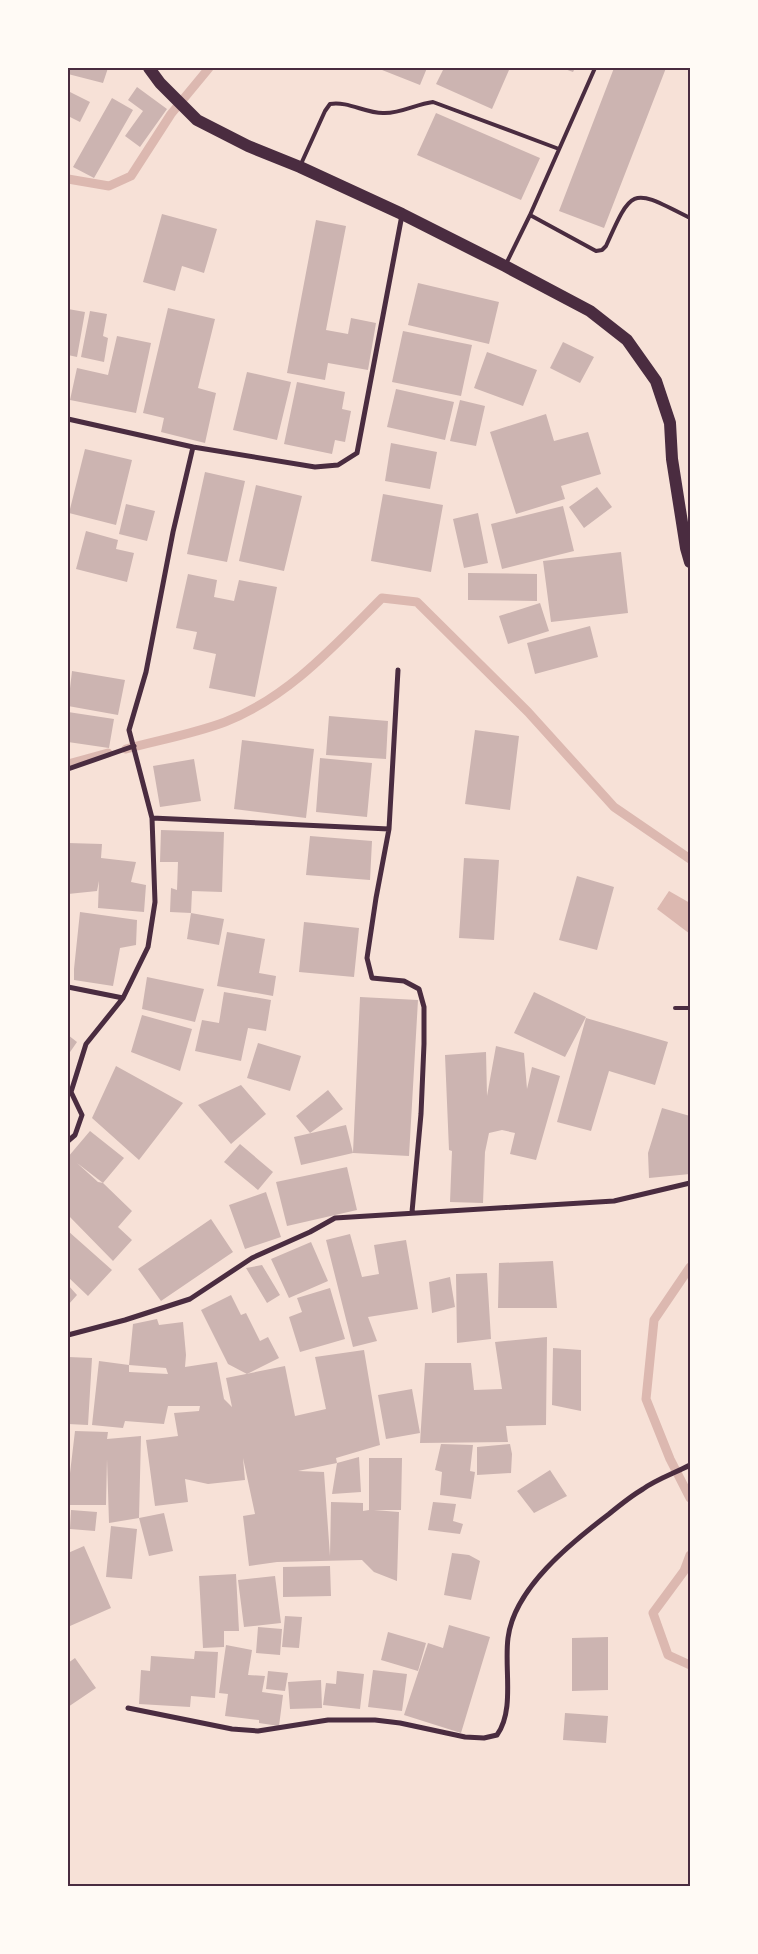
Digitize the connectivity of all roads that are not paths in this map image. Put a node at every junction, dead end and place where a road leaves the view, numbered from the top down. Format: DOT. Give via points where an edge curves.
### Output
graph roads {
  1 [pos="149,68"];
  2 [pos="595,68"];
  3 [pos="559,149"];
  4 [pos="300,167"];
  5 [pos="402,214"];
  6 [pos="530,215"];
  7 [pos="690,218"];
  8 [pos="506,266"];
  9 [pos="68,419"];
  10 [pos="193,447"];
  11 [pos="690,562"];
  12 [pos="398,670"];
  13 [pos="134,746"];
  14 [pos="68,769"];
  15 [pos="152,818"];
  16 [pos="389,829"];
  17 [pos="68,987"];
  18 [pos="123,998"];
  19 [pos="675,1008"];
  20 [pos="690,1008"];
  21 [pos="68,1141"];
  22 [pos="690,1183"];
  23 [pos="412,1212"];
  24 [pos="68,1335"];
  25 [pos="690,1465"];
  26 [pos="128,1708"];
  1 -- 4 [label="main road" via="197,120"];
  2 -- 3 [label="lane"];
  3 -- 4 [label="lane" via="433,102 386,114 339,102 330,104 325,111"];
  3 -- 6 [label="lane"];
  4 -- 5 [label="main road"];
  5 -- 8 [label="main road"];
  5 -- 10 [label="street" via="357,453 338,465 315,467"];
  6 -- 7 [label="lane" via="596,251 606,246 622,209 641,196"];
  6 -- 8 [label="lane"];
  8 -- 11 [label="main road" via="590,311 627,340 656,381 670,423 672,458"];
  9 -- 10 [label="street"];
  10 -- 13 [label="street" via="146,672 129,730"];
  12 -- 16 [label="street"];
  13 -- 14 [label="street"];
  13 -- 15 [label="street"];
  15 -- 16 [label="street"];
  15 -- 18 [label="street" via="155,902 148,947"];
  16 -- 23 [label="street" via="367,958 372,978 404,981 419,989 424,1007 421,1114"];
  17 -- 18 [label="street"];
  18 -- 21 [label="street" via="86,1044 70,1092 82,1115 75,1135"];
  19 -- 20 [label="lane"];
  22 -- 23 [label="street" via="614,1201"];
  23 -- 24 [label="street" via="335,1218 252,1258 190,1299"];
  25 -- 26 [label="street" via="643,1488 578,1537 534,1581 514,1615 508,1636 507,1711 497,1735 465,1737 375,1720 328,1720 258,1731"];
}
